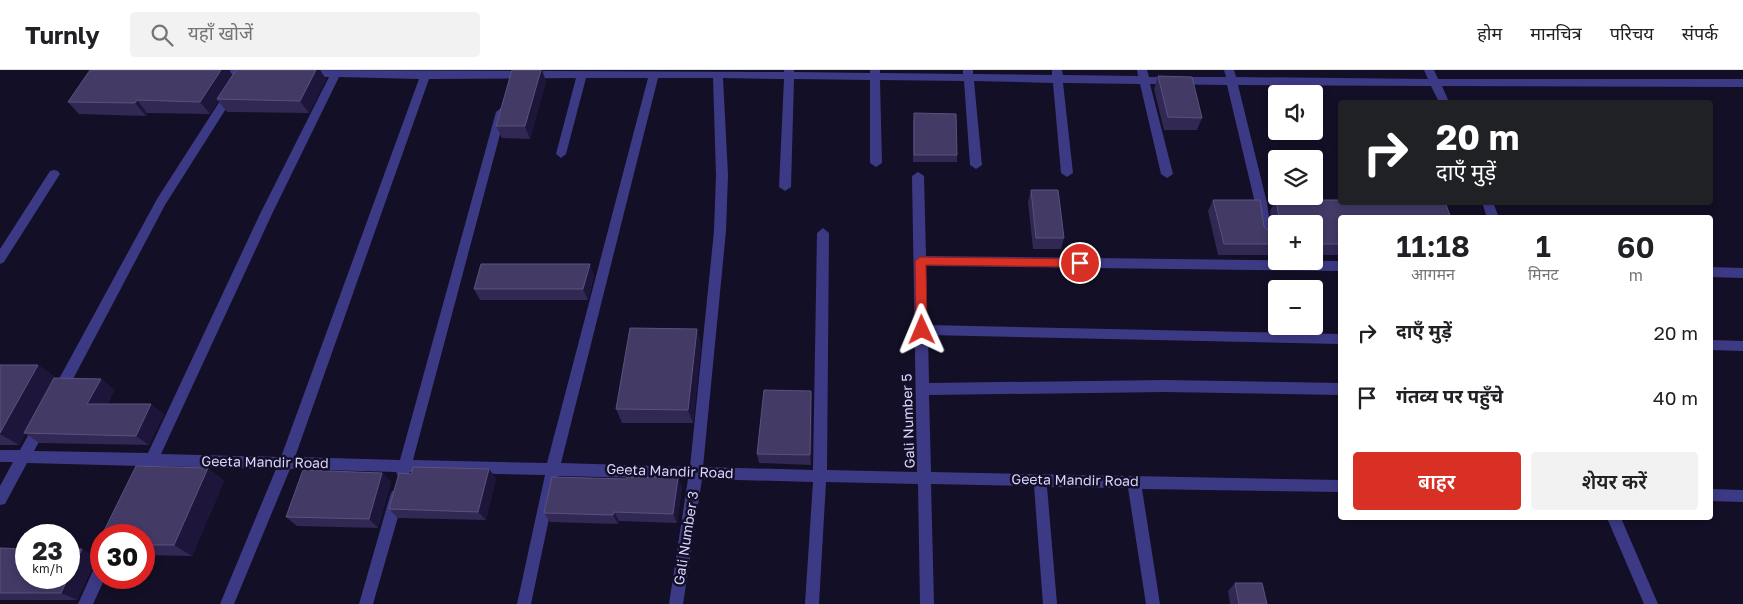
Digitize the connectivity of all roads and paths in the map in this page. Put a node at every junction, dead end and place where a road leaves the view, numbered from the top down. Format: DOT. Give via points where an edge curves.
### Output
graph roads {
  1 [pos="1429,70"];
  2 [pos="206,71"];
  3 [pos="246,71"];
  4 [pos="263,72"];
  5 [pos="336,72"];
  6 [pos="718,72"];
  7 [pos="299,73"];
  8 [pos="426,73"];
  9 [pos="582,73"];
  10 [pos="655,73"];
  11 [pos="789,73"];
  12 [pos="875,73"];
  13 [pos="968,74"];
  14 [pos="1058,74"];
  15 [pos="1144,75"];
  16 [pos="1231,76"];
  17 [pos="511,77"];
  18 [pos="1743,83"];
  19 [pos="1436,84"];
  20 [pos="1443,100"];
  21 [pos="504,102"];
  22 [pos="561,154"];
  23 [pos="876,163"];
  24 [pos="976,165"];
  25 [pos="1067,173"];
  26 [pos="54,174"];
  27 [pos="1166,174"];
  28 [pos="918,176"];
  29 [pos="784,187"];
  30 [pos="823,233"];
  31 [pos="1266,238"];
  32 [pos="0,259"];
  33 [pos="920,261"];
  34 [pos="1338,266"];
  35 [pos="1713,272"];
  36 [pos="1743,273"];
  37 [pos="922,330"];
  38 [pos="1338,339"];
  39 [pos="1713,345"];
  40 [pos="1743,346"];
  41 [pos="922,389"];
  42 [pos="1338,389"];
  43 [pos="0,456"];
  44 [pos="24,456"];
  45 [pos="152,459"];
  46 [pos="286,462"];
  47 [pos="405,465"];
  48 [pos="553,468"];
  49 [pos="696,472"];
  50 [pos="144,476"];
  51 [pos="820,476"];
  52 [pos="926,477"];
  53 [pos="1040,480"];
  54 [pos="1134,482"];
  55 [pos="1338,486"];
  56 [pos="1713,495"];
  57 [pos="1743,496"];
  58 [pos="0,499"];
  59 [pos="1615,520"];
  60 [pos="92,589"];
  61 [pos="85,604"];
  62 [pos="227,604"];
  63 [pos="366,604"];
  64 [pos="524,604"];
  65 [pos="676,604"];
  66 [pos="812,604"];
  67 [pos="927,604"];
  68 [pos="1050,604"];
  69 [pos="1153,604"];
  70 [pos="1651,604"];
  1 -- 19 [label="street"];
  2 -- 3 [label="street"];
  3 -- 4 [label="street"];
  3 -- 44 [label="street" via="161,202"];
  5 -- 7 [label="street"];
  5 -- 8 [label="street"];
  5 -- 45 [label="street"];
  6 -- 10 [label="street"];
  6 -- 11 [label="street"];
  6 -- 49 [label="street, Gali Number 3" via="722,175 720,231"];
  8 -- 17 [label="street"];
  8 -- 46 [label="street"];
  9 -- 10 [label="street"];
  9 -- 17 [label="street"];
  9 -- 22 [label="street"];
  10 -- 48 [label="street"];
  11 -- 12 [label="street"];
  11 -- 29 [label="street"];
  12 -- 13 [label="street"];
  12 -- 23 [label="street"];
  13 -- 14 [label="street"];
  13 -- 24 [label="street"];
  14 -- 15 [label="street"];
  14 -- 25 [label="street"];
  15 -- 16 [label="street"];
  15 -- 27 [label="street"];
  16 -- 19 [label="street"];
  16 -- 31 [label="street"];
  18 -- 19 [label="street"];
  19 -- 20 [label="street"];
  21 -- 47 [label="street"];
  26 -- 32 [label="street"];
  28 -- 33 [label="street, Gali Number 5"];
  30 -- 51 [label="street"];
  33 -- 34 [label="street"];
  33 -- 37 [label="street, Gali Number 5"];
  35 -- 36 [label="street"];
  37 -- 38 [label="street"];
  37 -- 41 [label="street, Gali Number 5"];
  39 -- 40 [label="street"];
  41 -- 42 [label="street" via="1165,386"];
  41 -- 52 [label="street, Gali Number 5"];
  43 -- 44 [label="street, Geeta Mandir Road"];
  44 -- 45 [label="street, Geeta Mandir Road"];
  44 -- 58 [label="street"];
  45 -- 46 [label="street, Geeta Mandir Road"];
  45 -- 50 [label="street"];
  46 -- 47 [label="street, Geeta Mandir Road"];
  46 -- 62 [label="street"];
  47 -- 48 [label="street, Geeta Mandir Road"];
  47 -- 63 [label="street"];
  48 -- 49 [label="street, Geeta Mandir Road"];
  48 -- 64 [label="street"];
  49 -- 51 [label="street, Geeta Mandir Road"];
  49 -- 65 [label="street, Gali Number 3"];
  51 -- 52 [label="street, Geeta Mandir Road"];
  51 -- 66 [label="street"];
  52 -- 53 [label="street, Geeta Mandir Road"];
  52 -- 67 [label="street, Gali Number 5"];
  53 -- 54 [label="street, Geeta Mandir Road"];
  53 -- 68 [label="street"];
  54 -- 55 [label="street, Geeta Mandir Road"];
  54 -- 69 [label="street"];
  56 -- 57 [label="street"];
  59 -- 70 [label="street"];
  60 -- 61 [label="street"];
}
